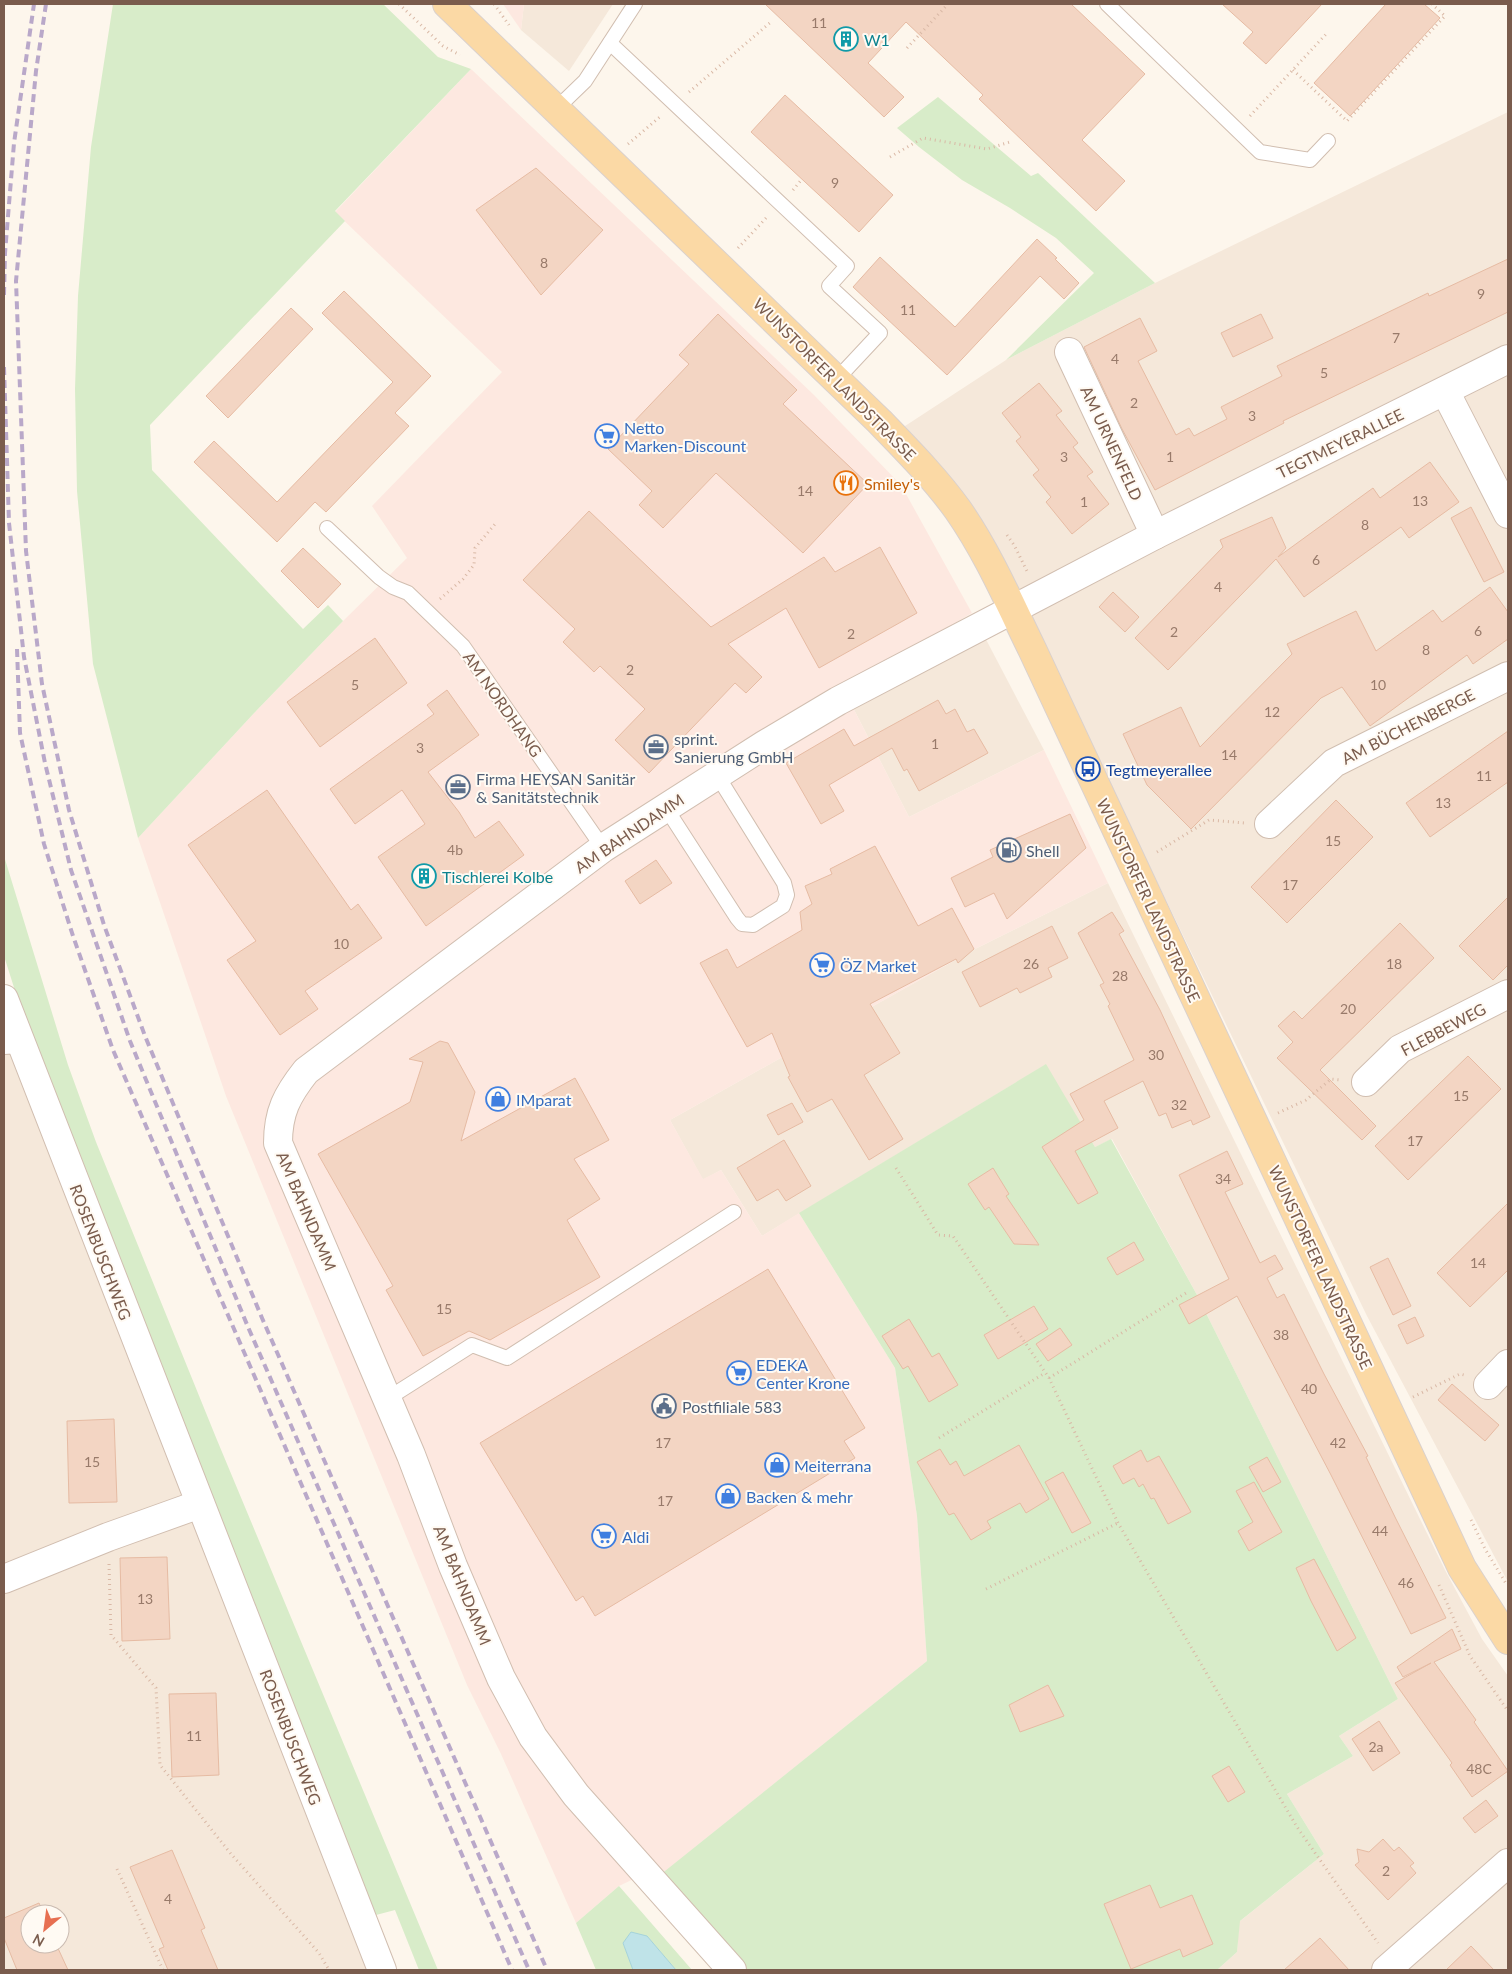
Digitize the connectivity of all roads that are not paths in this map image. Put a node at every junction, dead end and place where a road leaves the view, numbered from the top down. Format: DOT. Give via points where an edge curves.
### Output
graph roads {
  1 [pos="447,4"];
  2 [pos="635,4"];
  3 [pos="1107,4"];
  4 [pos="610,43"];
  5 [pos="556,109"];
  6 [pos="1328,141"];
  7 [pos="1069,352"];
  8 [pos="1508,359"];
  9 [pos="837,379"];
  10 [pos="1445,391"];
  11 [pos="1508,514"];
  12 [pos="327,528"];
  13 [pos="1155,535"];
  14 [pos="1013,610"];
  15 [pos="1508,676"];
  16 [pos="717,775"];
  17 [pos="666,808"];
  18 [pos="1269,824"];
  19 [pos="603,848"];
  20 [pos="1508,994"];
  21 [pos="4,999"];
  22 [pos="13,1047"];
  23 [pos="1366,1082"];
  24 [pos="734,1212"];
  25 [pos="1508,1364"];
  26 [pos="1488,1386"];
  27 [pos="388,1399"];
  28 [pos="200,1504"];
  29 [pos="4,1579"];
  30 [pos="1508,1640"];
  31 [pos="1507,1868"];
  32 [pos="1390,1967"];
  33 [pos="382,1970"];
  34 [pos="732,1970"];
  1 -- 5 [label="main road, WUNSTORFER LANDSTRASSE"];
  2 -- 4 [label="lane"];
  3 -- 6 [label="lane" via="1260,152 1310,160"];
  4 -- 5 [label="lane" via="585,81"];
  4 -- 9 [label="lane" via="847,266 829,286 880,334"];
  5 -- 9 [label="main road, WUNSTORFER LANDSTRASSE"];
  7 -- 13 [label="street, AM URNENFELD"];
  8 -- 10 [label="street, TEGTMEYERALLEE"];
  9 -- 14 [label="main road, WUNSTORFER LANDSTRASSE" via="927,470 958,510"];
  10 -- 11 [label="street"];
  10 -- 13 [label="street, TEGTMEYERALLEE"];
  12 -- 19 [label="lane, AM NORDHANG" via="379,577 408,593 463,646"];
  13 -- 14 [label="street, TEGTMEYERALLEE"];
  14 -- 16 [label="street, AM BAHNDAMM" via="838,702"];
  14 -- 30 [label="main road, WUNSTORFER LANDSTRASSE" via="1462,1568"];
  15 -- 18 [label="street, AM BÜCHENBERGE" via="1334,763"];
  16 -- 17 [label="street, AM BAHNDAMM"];
  16 -- 17 [label="lane" via="784,883 787,895 783,906 753,925 742,924"];
  17 -- 19 [label="street, AM BAHNDAMM"];
  19 -- 27 [label="street, AM BAHNDAMM" via="306,1071 286,1100 278,1128 278,1143"];
  20 -- 23 [label="street, FLEBBEWEG" via="1400,1049"];
  21 -- 22 [label="street, ROSENBUSCHWEG"];
  22 -- 28 [label="street, ROSENBUSCHWEG"];
  24 -- 27 [label="lane" via="507,1358 472,1345"];
  25 -- 26 [label="street"];
  27 -- 34 [label="street, AM BAHNDAMM" via="501,1678 533,1737 576,1795"];
  28 -- 29 [label="street"];
  28 -- 33 [label="street, ROSENBUSCHWEG"];
  31 -- 32 [label="street"];
}
